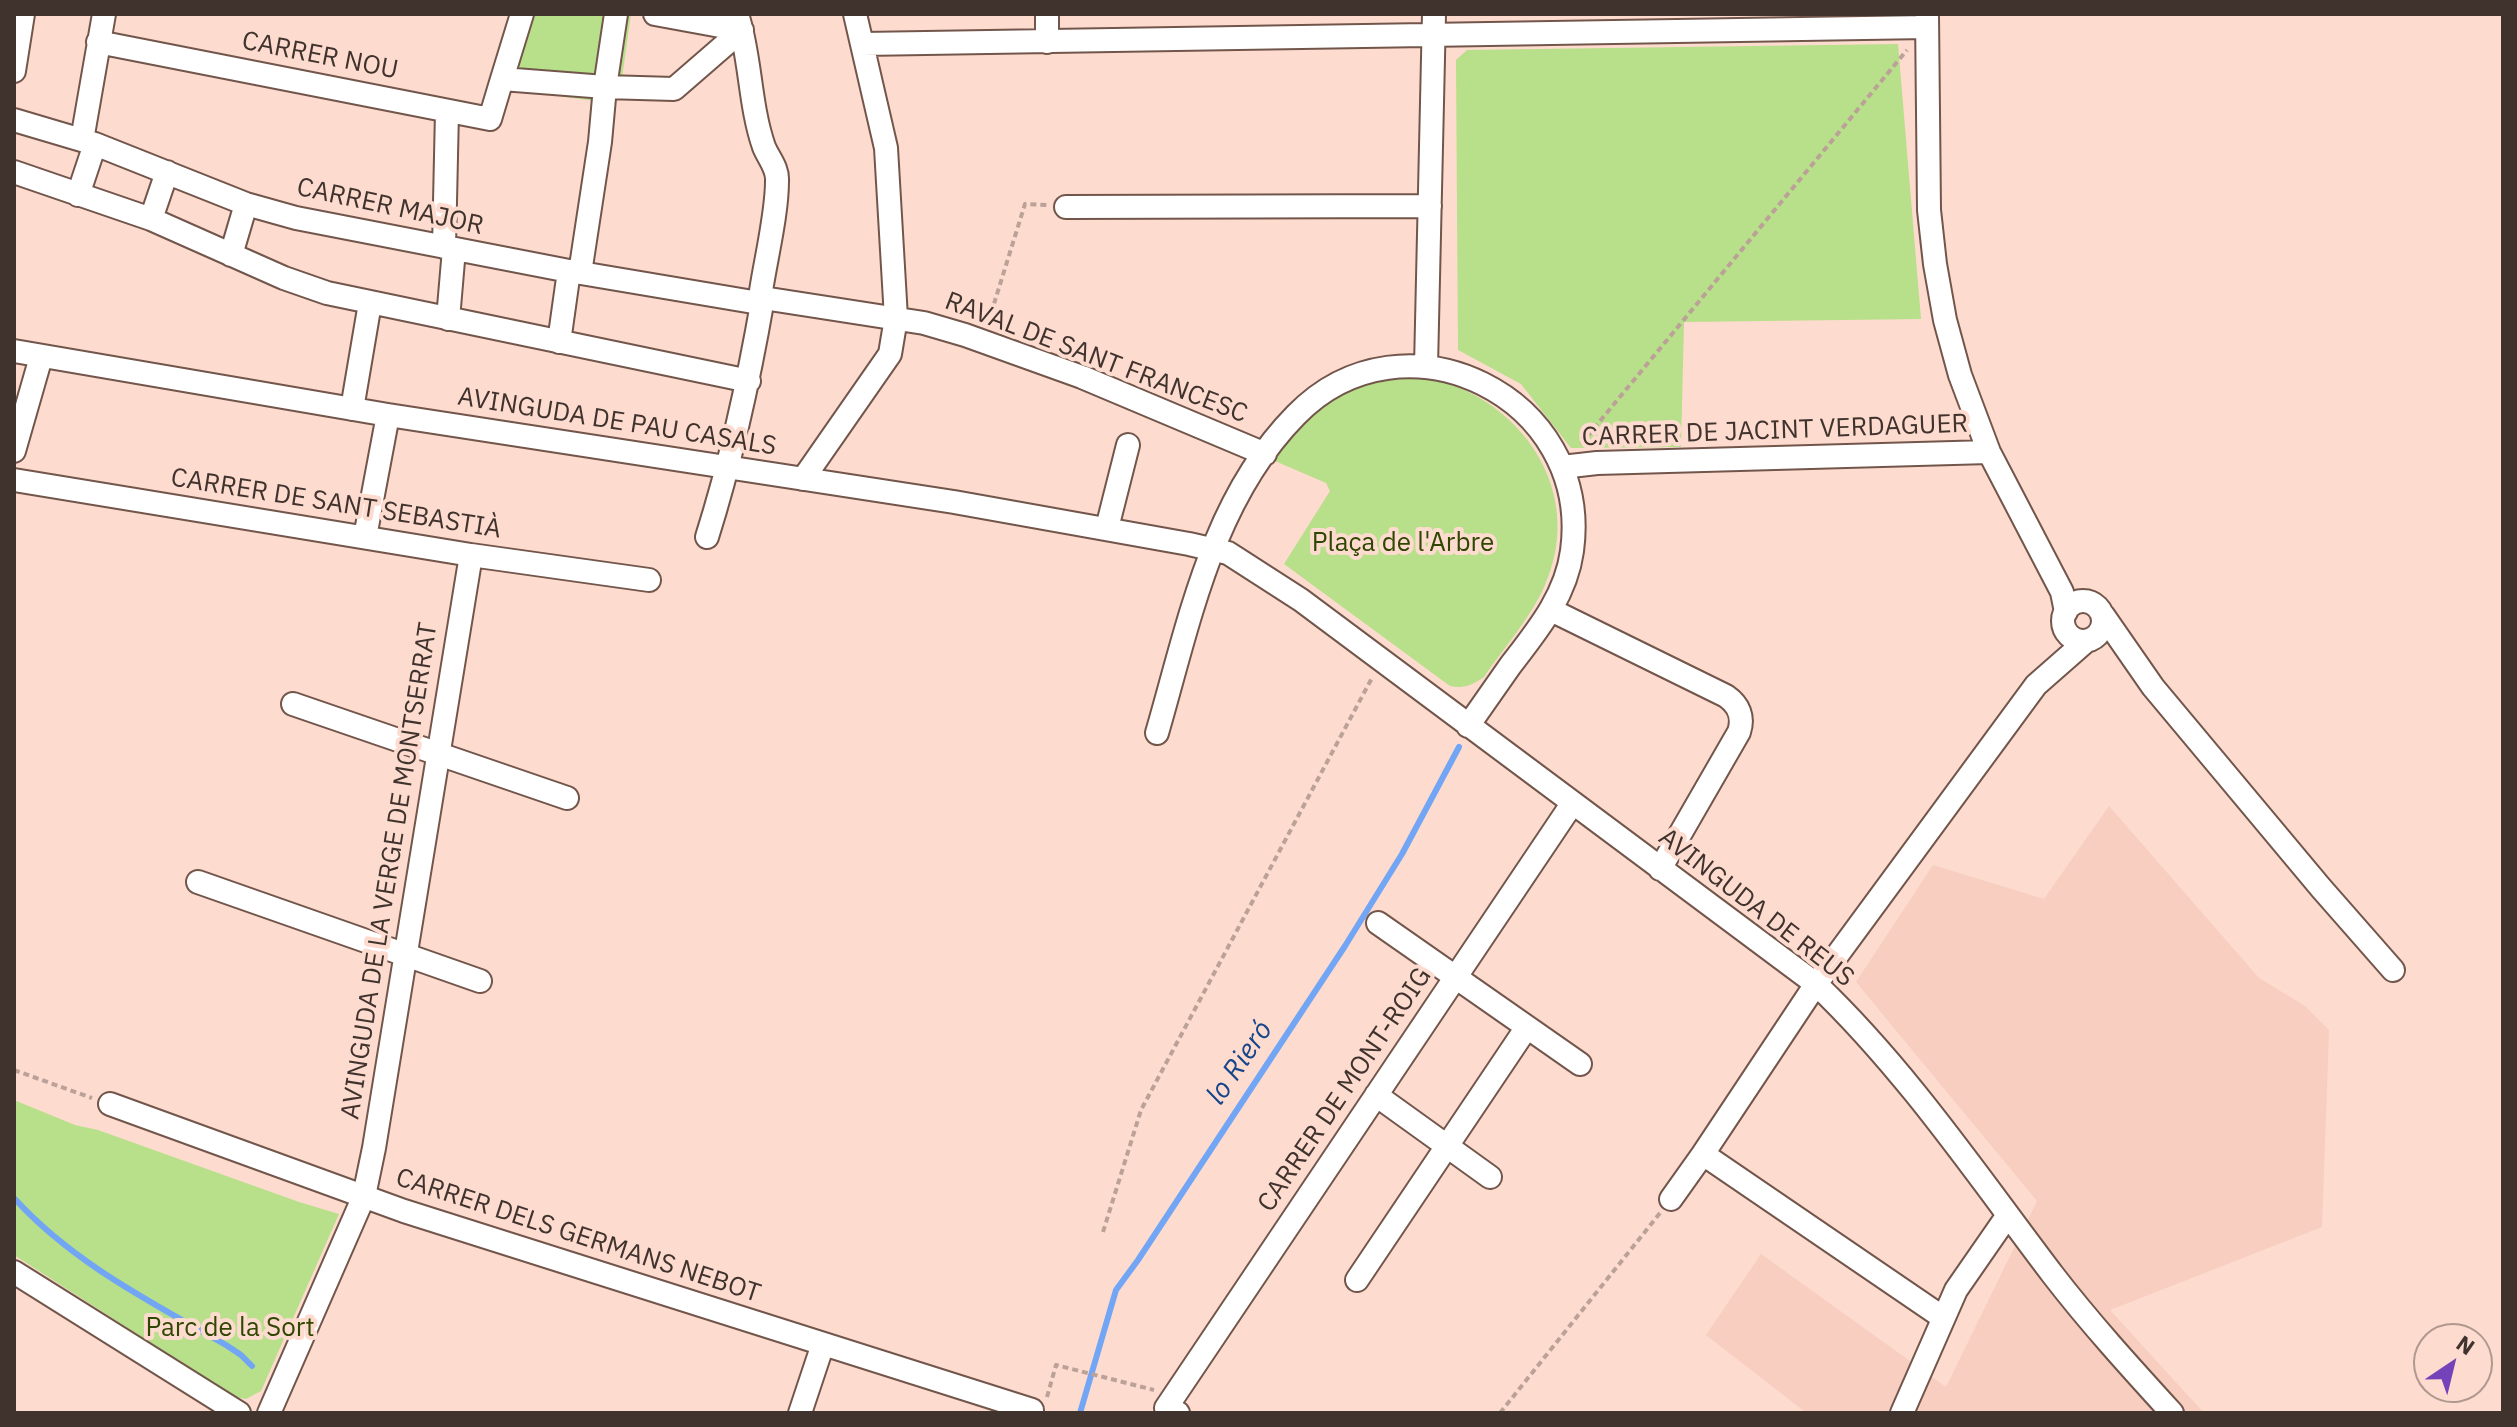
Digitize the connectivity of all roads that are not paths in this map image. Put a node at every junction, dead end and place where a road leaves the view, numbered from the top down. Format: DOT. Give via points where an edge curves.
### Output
graph roads {
  1 [pos="23,14"];
  2 [pos="104,14"];
  3 [pos="522,14"];
  4 [pos="616,14"];
  5 [pos="655,14"];
  6 [pos="855,14"];
  7 [pos="1047,14"];
  8 [pos="1927,20"];
  9 [pos="740,22"];
  10 [pos="1434,25"];
  11 [pos="98,42"];
  12 [pos="1047,42"];
  13 [pos="863,44"];
  14 [pos="14,71"];
  15 [pos="502,79"];
  16 [pos="605,87"];
  17 [pos="447,111"];
  18 [pos="14,120"];
  19 [pos="88,142"];
  20 [pos="14,172"];
  21 [pos="167,172"];
  22 [pos="78,195"];
  23 [pos="246,204"];
  24 [pos="1430,206"];
  25 [pos="1066,207"];
  26 [pos="151,219"];
  27 [pos="449,248"];
  28 [pos="231,255"];
  29 [pos="574,272"];
  30 [pos="763,298"];
  31 [pos="370,303"];
  32 [pos="896,318"];
  33 [pos="448,319"];
  34 [pos="559,342"];
  35 [pos="14,351"];
  36 [pos="41,357"];
  37 [pos="1426,367"];
  38 [pos="749,381"];
  39 [pos="352,409"];
  40 [pos="388,415"];
  41 [pos="1128,445"];
  42 [pos="14,451"];
  43 [pos="1989,452"];
  44 [pos="1265,454"];
  45 [pos="1562,467"];
  46 [pos="728,468"];
  47 [pos="803,479"];
  48 [pos="14,480"];
  49 [pos="2027,520"];
  50 [pos="1107,528"];
  51 [pos="365,537"];
  52 [pos="707,537"];
  53 [pos="1212,548"];
  54 [pos="471,555"];
  55 [pos="649,580"];
  56 [pos="2097,609"];
  57 [pos="1551,610"];
  58 [pos="2065,619"];
  59 [pos="2089,640"];
  60 [pos="2036,685"];
  61 [pos="2153,687"];
  62 [pos="293,704"];
  63 [pos="1468,726"];
  64 [pos="1157,733"];
  65 [pos="437,753"];
  66 [pos="567,798"];
  67 [pos="1572,804"];
  68 [pos="1660,869"];
  69 [pos="198,882"];
  70 [pos="1378,923"];
  71 [pos="404,954"];
  72 [pos="2393,970"];
  73 [pos="1455,976"];
  74 [pos="480,981"];
  75 [pos="1816,984"];
  76 [pos="1527,1027"];
  77 [pos="1580,1064"];
  78 [pos="1376,1095"];
  79 [pos="110,1104"];
  80 [pos="1447,1145"];
  81 [pos="1703,1154"];
  82 [pos="1490,1177"];
  83 [pos="364,1196"];
  84 [pos="1671,1199"];
  85 [pos="2008,1215"];
  86 [pos="14,1272"];
  87 [pos="1357,1280"];
  88 [pos="1942,1317"];
  89 [pos="823,1344"];
  90 [pos="1172,1411"];
  91 [pos="1032,1412"];
  92 [pos="239,1413"];
  93 [pos="269,1413"];
  94 [pos="800,1413"];
  95 [pos="1902,1413"];
  96 [pos="2172,1413"];
  1 -- 14 [label="street"];
  2 -- 11 [label="street"];
  3 -- 15 [label="street"];
  4 -- 16 [label="street"];
  5 -- 9 [label="street"];
  6 -- 13 [label="street"];
  7 -- 12 [label="street"];
  8 -- 10 [label="street"];
  8 -- 43 [label="street" via="1929,210 1935,264 1960,375"];
  9 -- 16 [label="street" via="674,89"];
  9 -- 30 [label="street" via="756,120 777,176"];
  10 -- 12 [label="street"];
  10 -- 24 [label="street"];
  11 -- 17 [label="street, CARRER NOU"];
  11 -- 19 [label="street"];
  12 -- 13 [label="street"];
  13 -- 32 [label="street" via="887,157"];
  15 -- 16 [label="street"];
  15 -- 17 [label="street, CARRER NOU" via="490,119"];
  16 -- 29 [label="street" via="600,142"];
  17 -- 27 [label="street"];
  18 -- 19 [label="street, CARRER MAJOR"];
  19 -- 21 [label="street, CARRER MAJOR"];
  19 -- 22 [label="street"];
  20 -- 22 [label="street"];
  21 -- 23 [label="street, CARRER MAJOR"];
  21 -- 26 [label="street"];
  22 -- 26 [label="street"];
  23 -- 27 [label="street, CARRER MAJOR"];
  23 -- 28 [label="street"];
  24 -- 25 [label="street"];
  24 -- 37 [label="street"];
  26 -- 28 [label="street"];
  27 -- 29 [label="street, CARRER MAJOR"];
  27 -- 33 [label="street"];
  28 -- 31 [label="street" via="308,286"];
  29 -- 30 [label="street, CARRER MAJOR" via="759,303"];
  29 -- 34 [label="street"];
  30 -- 32 [label="street, RAVAL DE SANT FRANCESC"];
  30 -- 38 [label="street"];
  31 -- 33 [label="street"];
  31 -- 39 [label="street"];
  32 -- 44 [label="street, RAVAL DE SANT FRANCESC" via="1082,377"];
  32 -- 47 [label="street" via="894,343 883,367"];
  33 -- 34 [label="street"];
  34 -- 38 [label="street"];
  35 -- 36 [label="street, AVINGUDA DE PAU CASALS"];
  36 -- 39 [label="street, AVINGUDA DE PAU CASALS"];
  36 -- 42 [label="street"];
  37 -- 44 [label="street" via="1378,369 1333,386 1295,415"];
  37 -- 45 [label="street" via="1473,378 1515,403 1542,432"];
  38 -- 46 [label="street"];
  39 -- 40 [label="street, AVINGUDA DE PAU CASALS"];
  40 -- 46 [label="street, AVINGUDA DE PAU CASALS"];
  40 -- 51 [label="street"];
  41 -- 50 [label="street"];
  43 -- 45 [label="street, CARRER DE JACINT VERDAGUER"];
  43 -- 49 [label="street"];
  44 -- 53 [label="street"];
  45 -- 57 [label="street" via="1574,534 1569,568"];
  46 -- 47 [label="street, AVINGUDA DE PAU CASALS"];
  46 -- 52 [label="street"];
  47 -- 50 [label="street, AVINGUDA DE PAU CASALS"];
  48 -- 51 [label="street, CARRER DE SANT SEBASTIÀ"];
  49 -- 56 [label="street"];
  49 -- 58 [label="street" via="2062,592"];
  50 -- 53 [label="street, AVINGUDA DE PAU CASALS"];
  51 -- 54 [label="street, CARRER DE SANT SEBASTIÀ"];
  53 -- 63 [label="street, AVINGUDA DE REUS" via="1261,573"];
  53 -- 64 [label="street"];
  54 -- 55 [label="street, CARRER DE SANT SEBASTIÀ"];
  54 -- 65 [label="street, AVINGUDA DE LA VERGE DE MONTSERRAT"];
  56 -- 58 [label="street" via="2077,602"];
  56 -- 59 [label="street" via="2103,626"];
  56 -- 61 [label="street"];
  57 -- 63 [label="street"];
  57 -- 68 [label="street" via="1726,696 1740,712 1739,732"];
  58 -- 59 [label="street" via="2070,636"];
  58 -- 60 [label="street"];
  59 -- 60 [label="street"];
  59 -- 61 [label="street"];
  60 -- 75 [label="street"];
  61 -- 72 [label="street"];
  62 -- 65 [label="street"];
  63 -- 67 [label="street, AVINGUDA DE REUS"];
  65 -- 66 [label="street"];
  65 -- 71 [label="street, AVINGUDA DE LA VERGE DE MONTSERRAT"];
  67 -- 68 [label="street, AVINGUDA DE REUS"];
  67 -- 73 [label="street, CARRER DE MONT-ROIG"];
  68 -- 75 [label="street, AVINGUDA DE REUS"];
  69 -- 71 [label="street"];
  70 -- 73 [label="street"];
  71 -- 74 [label="street"];
  71 -- 83 [label="street, AVINGUDA DE LA VERGE DE MONTSERRAT"];
  73 -- 76 [label="street"];
  73 -- 78 [label="street, CARRER DE MONT-ROIG"];
  75 -- 81 [label="street"];
  75 -- 85 [label="street, AVINGUDA DE REUS" via="1912,1086"];
  76 -- 77 [label="street"];
  76 -- 80 [label="street"];
  78 -- 80 [label="street"];
  78 -- 90 [label="street, CARRER DE MONT-ROIG"];
  79 -- 83 [label="street, CARRER DELS GERMANS NEBOT"];
  80 -- 82 [label="street"];
  80 -- 87 [label="street"];
  81 -- 84 [label="street"];
  81 -- 88 [label="street"];
  83 -- 89 [label="street, CARRER DELS GERMANS NEBOT"];
  83 -- 93 [label="street, AVINGUDA DE LA VERGE DE MONTSERRAT"];
  85 -- 88 [label="street"];
  85 -- 96 [label="street, AVINGUDA DE REUS"];
  86 -- 92 [label="street"];
  88 -- 95 [label="street"];
  89 -- 91 [label="street, CARRER DELS GERMANS NEBOT"];
  89 -- 94 [label="street"];
}
